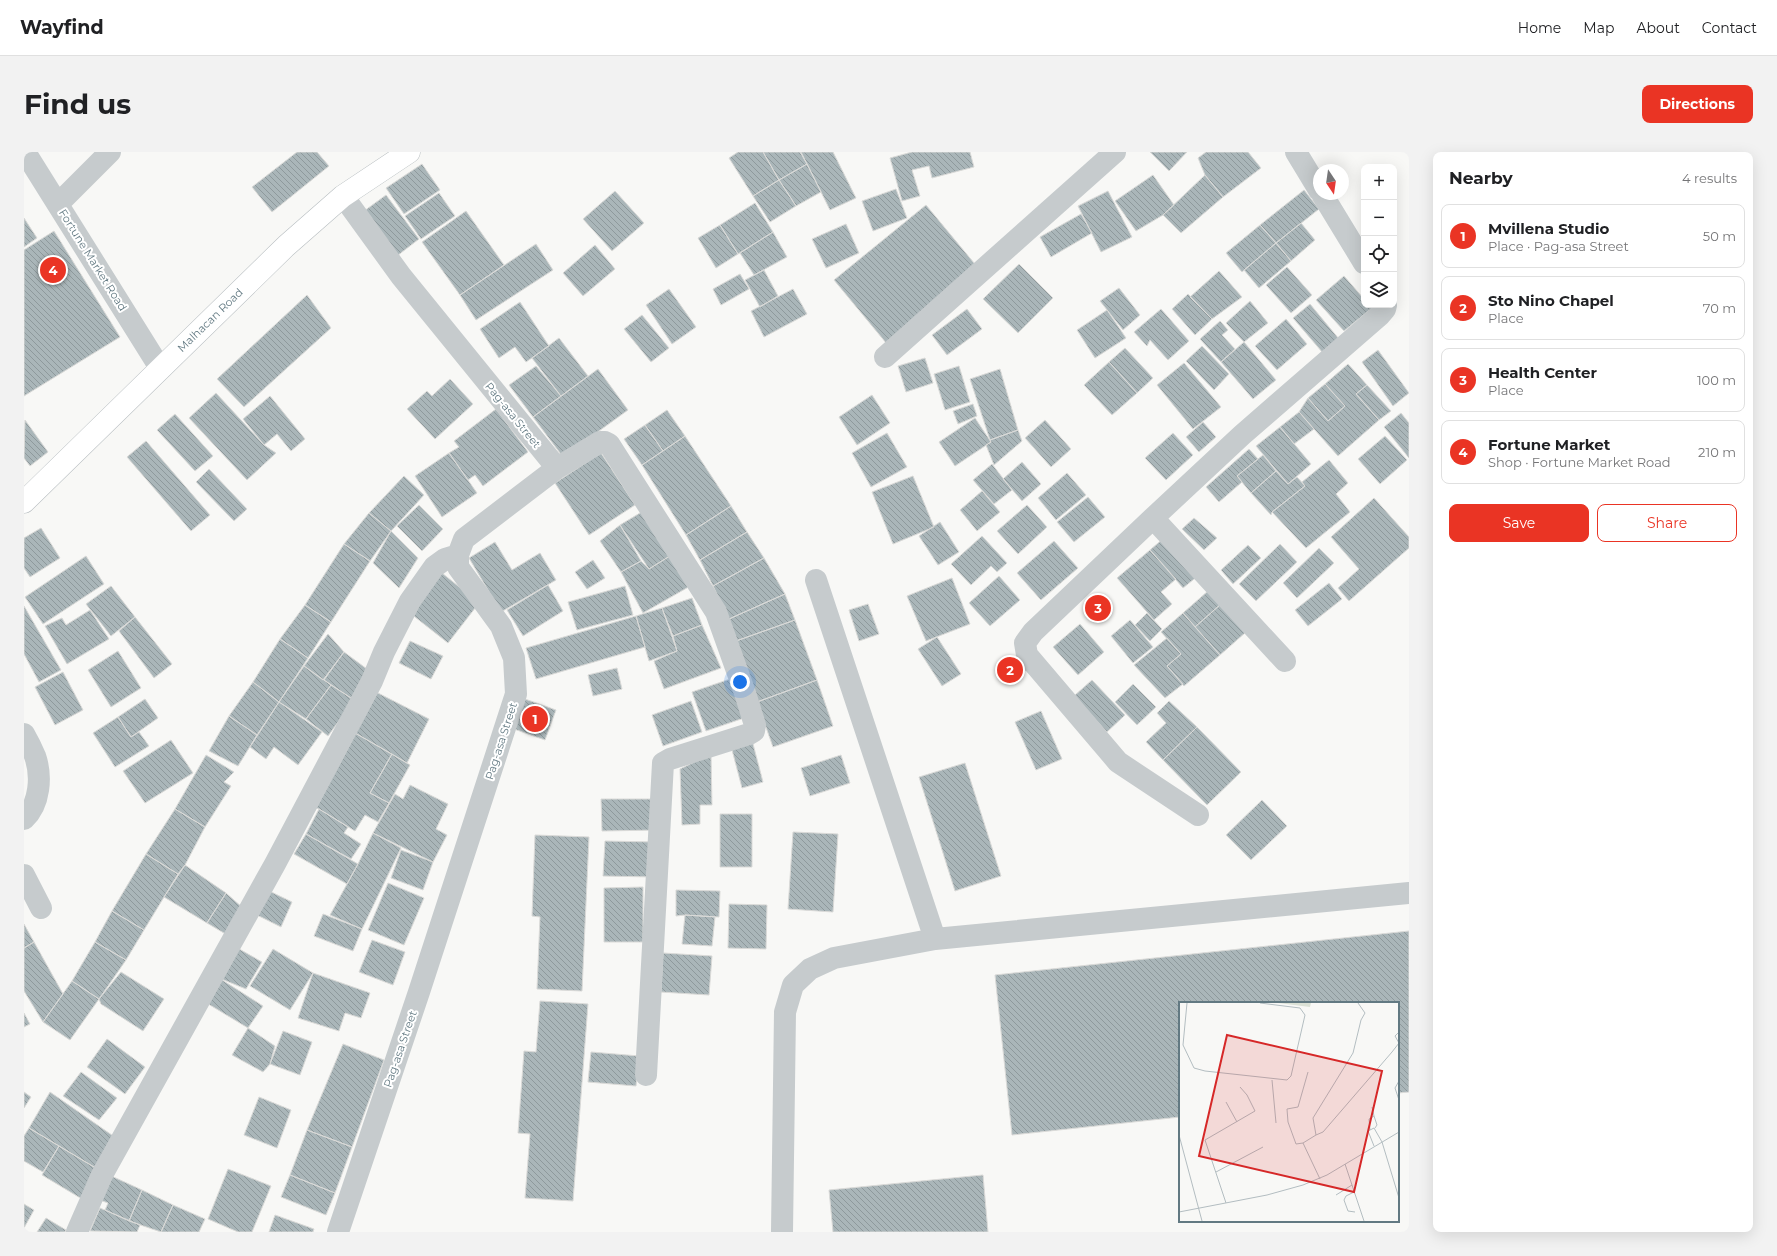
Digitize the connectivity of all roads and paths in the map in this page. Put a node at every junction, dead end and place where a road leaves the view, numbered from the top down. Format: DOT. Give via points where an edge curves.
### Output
graph roads {
  1 [pos="25,152"];
  2 [pos="110,152"];
  3 [pos="409,152"];
  4 [pos="1115,152"];
  5 [pos="1296,152"];
  6 [pos="1313,180"];
  7 [pos="343,196"];
  8 [pos="1326,200"];
  9 [pos="58,204"];
  10 [pos="1361,258"];
  11 [pos="1385,308"];
  12 [pos="885,357"];
  13 [pos="160,368"];
  14 [pos="557,468"];
  15 [pos="24,502"];
  16 [pos="1153,518"];
  17 [pos="458,555"];
  18 [pos="816,580"];
  19 [pos="1285,661"];
  20 [pos="24,734"];
  21 [pos="1198,816"];
  22 [pos="24,818"];
  23 [pos="24,875"];
  24 [pos="1409,892"];
  25 [pos="41,908"];
  26 [pos="935,939"];
  27 [pos="646,1075"];
  28 [pos="77,1232"];
  29 [pos="338,1232"];
  30 [pos="782,1232"];
  1 -- 9 [label="street, Fortune Market Road"];
  2 -- 9 [label="street"];
  3 -- 7 [label="main road, Malhacan Road"];
  4 -- 12 [label="street"];
  5 -- 6 [label="street"];
  7 -- 13 [label="main road, Malhacan Road" via="286,246"];
  7 -- 14 [label="street, Pag-asa Street" via="401,276"];
  8 -- 10 [label="street"];
  9 -- 13 [label="street, Fortune Market Road"];
  11 -- 16 [label="street"];
  13 -- 15 [label="main road, Malhacan Road"];
  14 -- 17 [label="street" via="464,539"];
  14 -- 27 [label="street" via="600,442 609,444 716,612 755,725 754,731 749,734 670,759 663,764"];
  16 -- 19 [label="street"];
  16 -- 21 [label="street" via="1033,632 1025,643 1027,655 1118,762"];
  17 -- 28 [label="street" via="434,567 410,601 372,681 275,864 102,1175"];
  17 -- 29 [label="street, Pag-asa Street" via="458,568 501,626 514,658 516,694"];
  18 -- 26 [label="street"];
  20 -- 22 [label="street" via="35,757 38,776 37,797"];
  23 -- 25 [label="street"];
  24 -- 26 [label="street"];
  26 -- 30 [label="street" via="834,958 810,969 793,985 786,1012"];
}
